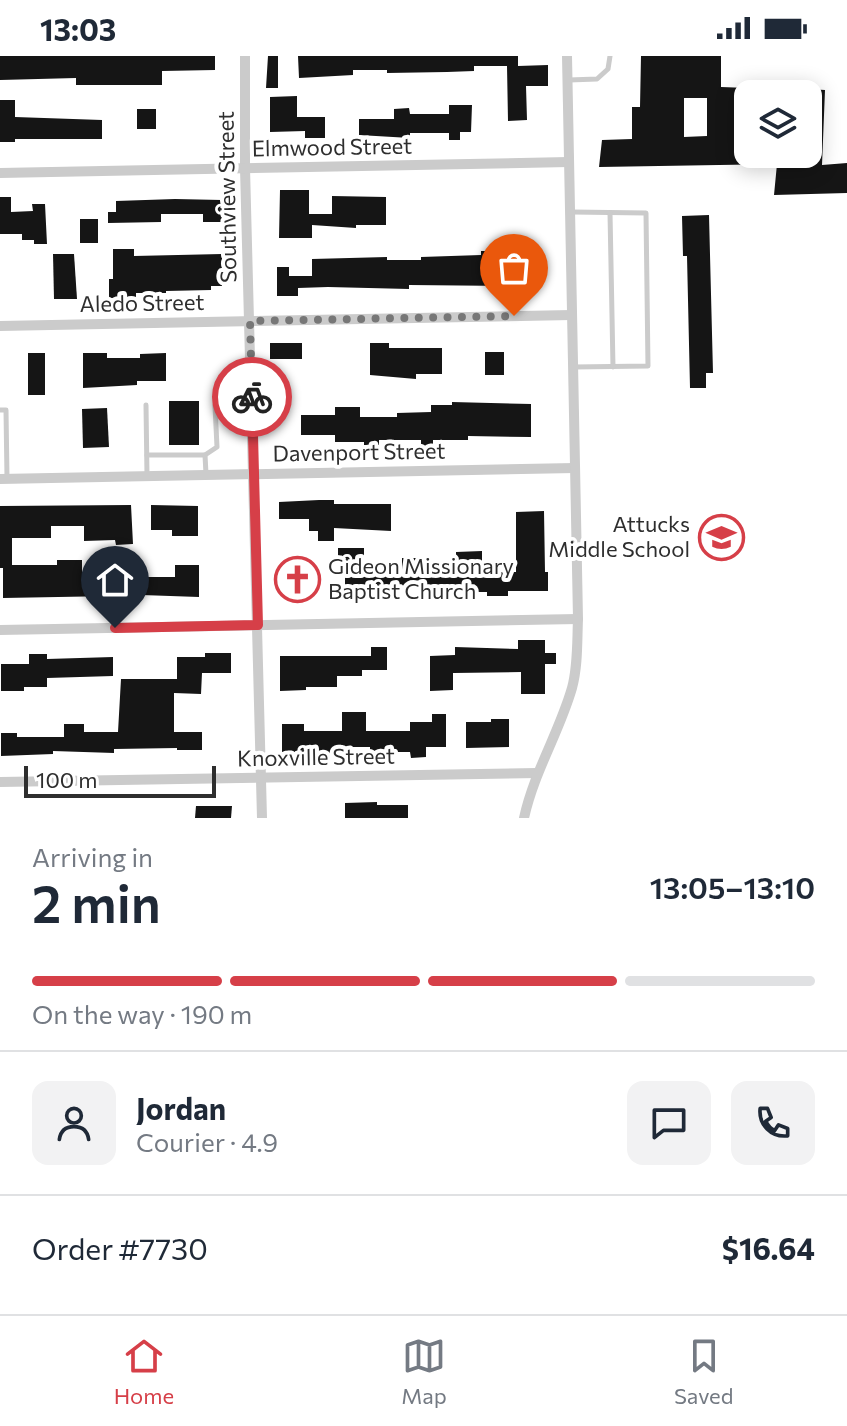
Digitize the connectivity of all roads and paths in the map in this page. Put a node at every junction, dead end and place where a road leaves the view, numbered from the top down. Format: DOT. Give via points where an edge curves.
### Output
graph roads {
  1 [pos="245,56"];
  2 [pos="567,56"];
  3 [pos="610,56"];
  4 [pos="568,80"];
  5 [pos="569,162"];
  6 [pos="245,168"];
  7 [pos="0,173"];
  8 [pos="570,212"];
  9 [pos="610,213"];
  10 [pos="572,315"];
  11 [pos="250,321"];
  12 [pos="0,326"];
  13 [pos="613,367"];
  14 [pos="573,368"];
  15 [pos="146,405"];
  16 [pos="252,405"];
  17 [pos="0,410"];
  18 [pos="147,455"];
  19 [pos="205,455"];
  20 [pos="575,468"];
  21 [pos="253,474"];
  22 [pos="206,475"];
  23 [pos="147,476"];
  24 [pos="4,479"];
  25 [pos="578,619"];
  26 [pos="258,625"];
  27 [pos="0,630"];
  28 [pos="537,773"];
  29 [pos="262,778"];
  30 [pos="0,782"];
  31 [pos="262,818"];
  32 [pos="524,818"];
  1 -- 6 [label="street, Southview Street"];
  2 -- 4 [label="street"];
  3 -- 4 [label="lane" via="608,69 597,79"];
  4 -- 5 [label="street"];
  5 -- 6 [label="street, Elmwood Street"];
  5 -- 8 [label="street"];
  6 -- 7 [label="street, Elmwood Street"];
  6 -- 11 [label="street, Southview Street"];
  8 -- 9 [label="lane"];
  8 -- 10 [label="street"];
  9 -- 13 [label="lane"];
  9 -- 13 [label="lane" via="646,213 648,366"];
  10 -- 11 [label="street, Aledo Street"];
  10 -- 14 [label="street"];
  11 -- 12 [label="street, Aledo Street"];
  11 -- 16 [label="street, Southview Street"];
  13 -- 14 [label="lane"];
  14 -- 20 [label="street"];
  15 -- 18 [label="lane"];
  16 -- 19 [label="lane" via="215,406 217,447"];
  16 -- 21 [label="street, Southview Street"];
  17 -- 24 [label="lane" via="6,410"];
  18 -- 19 [label="lane"];
  18 -- 23 [label="lane"];
  19 -- 22 [label="lane"];
  20 -- 21 [label="street, Davenport Street"];
  20 -- 25 [label="street"];
  21 -- 22 [label="street, Davenport Street"];
  21 -- 26 [label="street, Southview Street"];
  22 -- 23 [label="street, Davenport Street"];
  23 -- 24 [label="street, Davenport Street"];
  25 -- 26 [label="street"];
  25 -- 28 [label="street" via="573,684"];
  26 -- 27 [label="street"];
  26 -- 29 [label="street, Southview Street"];
  28 -- 29 [label="street, Knoxville Street"];
  28 -- 32 [label="street"];
  29 -- 30 [label="street, Knoxville Street"];
  29 -- 31 [label="street, Southview Street"];
}
